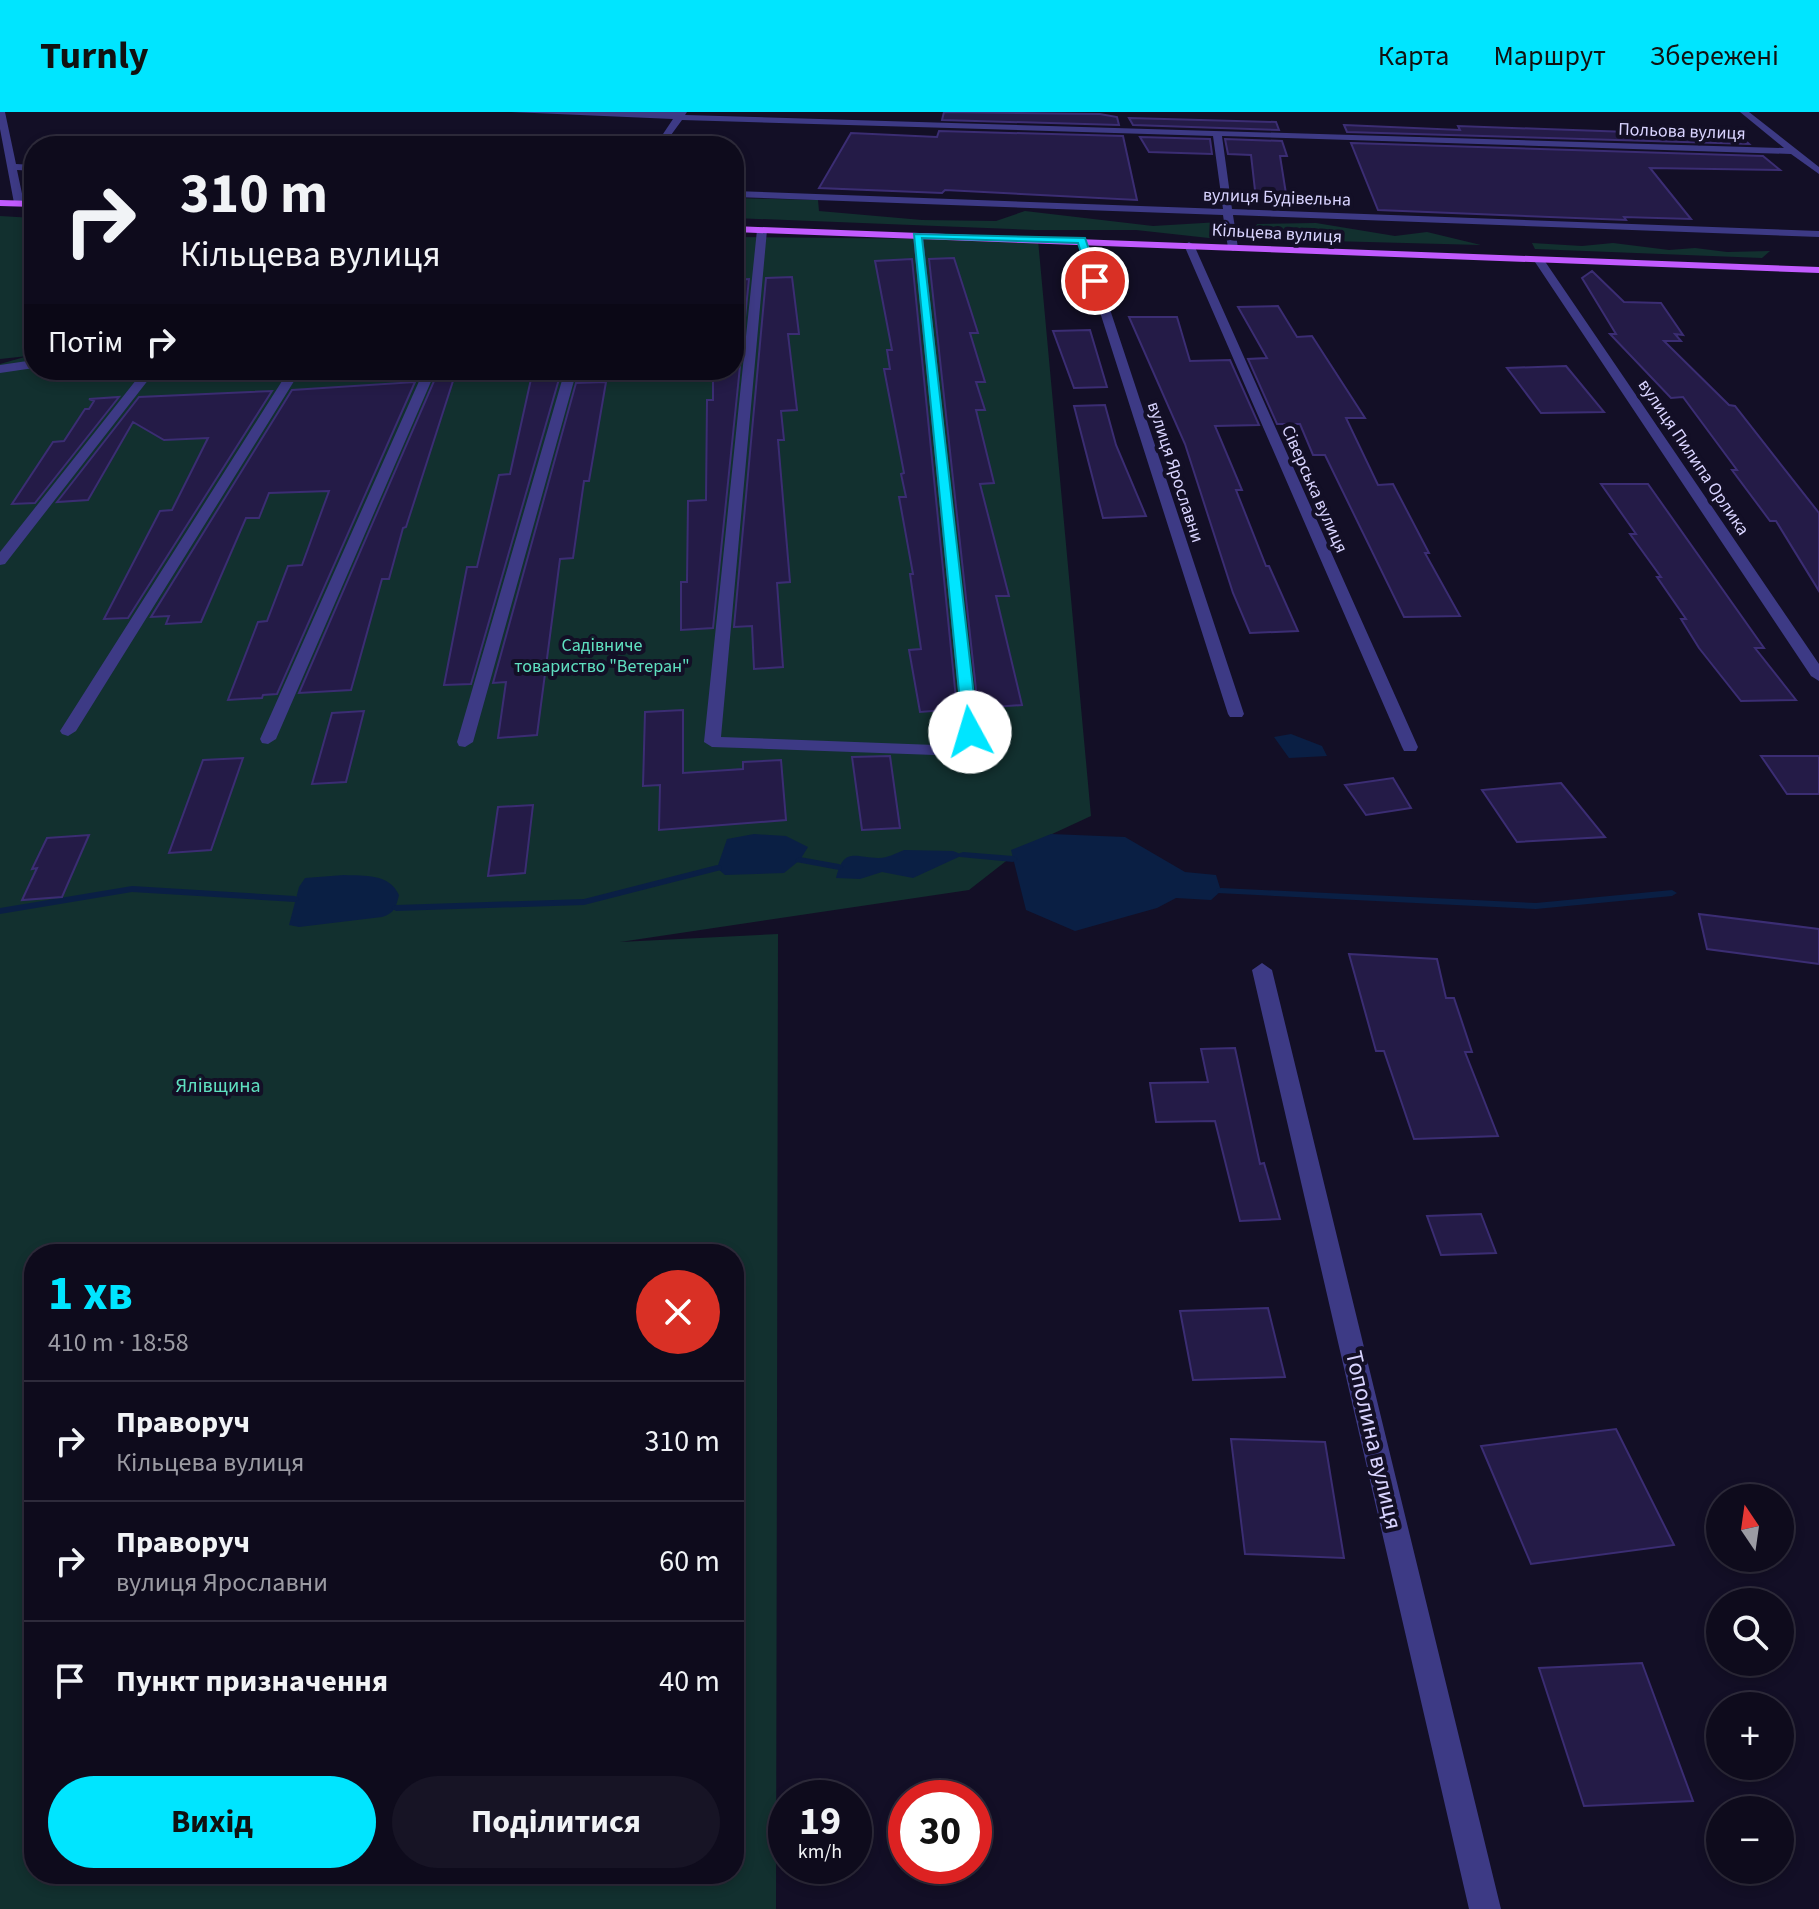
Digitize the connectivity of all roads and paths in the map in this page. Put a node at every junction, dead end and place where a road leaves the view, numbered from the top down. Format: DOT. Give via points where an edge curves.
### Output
graph roads {
  1 [pos="1,112"];
  2 [pos="515,112"];
  3 [pos="1744,112"];
  4 [pos="682,114"];
  5 [pos="1217,134"];
  6 [pos="666,136"];
  7 [pos="3,140"];
  8 [pos="1793,151"];
  9 [pos="11,167"];
  10 [pos="24,168"];
  11 [pos="1819,171"];
  12 [pos="744,194"];
  13 [pos="0,203"];
  14 [pos="19,203"];
  15 [pos="24,203"];
  16 [pos="1228,211"];
  17 [pos="744,229"];
  18 [pos="762,230"];
  19 [pos="1819,234"];
  20 [pos="918,236"];
  21 [pos="1082,240"];
  22 [pos="1189,245"];
  23 [pos="1233,248"];
  24 [pos="1538,259"];
  25 [pos="1819,270"];
  26 [pos="24,366"];
  27 [pos="1,370"];
  28 [pos="142,380"];
  29 [pos="289,380"];
  30 [pos="426,380"];
  31 [pos="568,380"];
  32 [pos="0,561"];
  33 [pos="1819,676"];
  34 [pos="1236,714"];
  35 [pos="68,731"];
  36 [pos="268,739"];
  37 [pos="465,742"];
  38 [pos="1410,747"];
  39 [pos="1262,970"];
  40 [pos="1485,1909"];
  1 -- 7 [label="street"];
  2 -- 4 [label="street, Польова вулиця"];
  3 -- 8 [label="street"];
  4 -- 5 [label="street, Польова вулиця"];
  4 -- 6 [label="street"];
  5 -- 8 [label="street, Польова вулиця"];
  5 -- 16 [label="street"];
  7 -- 9 [label="street"];
  8 -- 11 [label="street"];
  9 -- 10 [label="street"];
  9 -- 14 [label="street"];
  12 -- 16 [label="street, вулиця Будівельна"];
  13 -- 14 [label="main road"];
  14 -- 15 [label="main road"];
  16 -- 19 [label="street, вулиця Будівельна"];
  16 -- 23 [label="street"];
  17 -- 18 [label="main road, Кільцева вулиця"];
  18 -- 20 [label="main road, Кільцева вулиця"];
  18 -- 20 [label="street" via="712,742 935,750 960,744 970,732"];
  20 -- 21 [label="main road, Кільцева вулиця"];
  21 -- 22 [label="main road, Кільцева вулиця"];
  21 -- 34 [label="street, вулиця Ярославни"];
  22 -- 23 [label="main road, Кільцева вулиця"];
  22 -- 38 [label="street, Сіверська вулиця"];
  23 -- 24 [label="main road, Кільцева вулиця"];
  24 -- 25 [label="main road, Кільцева вулиця"];
  24 -- 33 [label="street, вулиця Пилипа Орлика"];
  26 -- 27 [label="street"];
  28 -- 32 [label="street"];
  29 -- 35 [label="street"];
  30 -- 36 [label="street"];
  31 -- 37 [label="street"];
  39 -- 40 [label="street, Тополина вулиця"];
}
